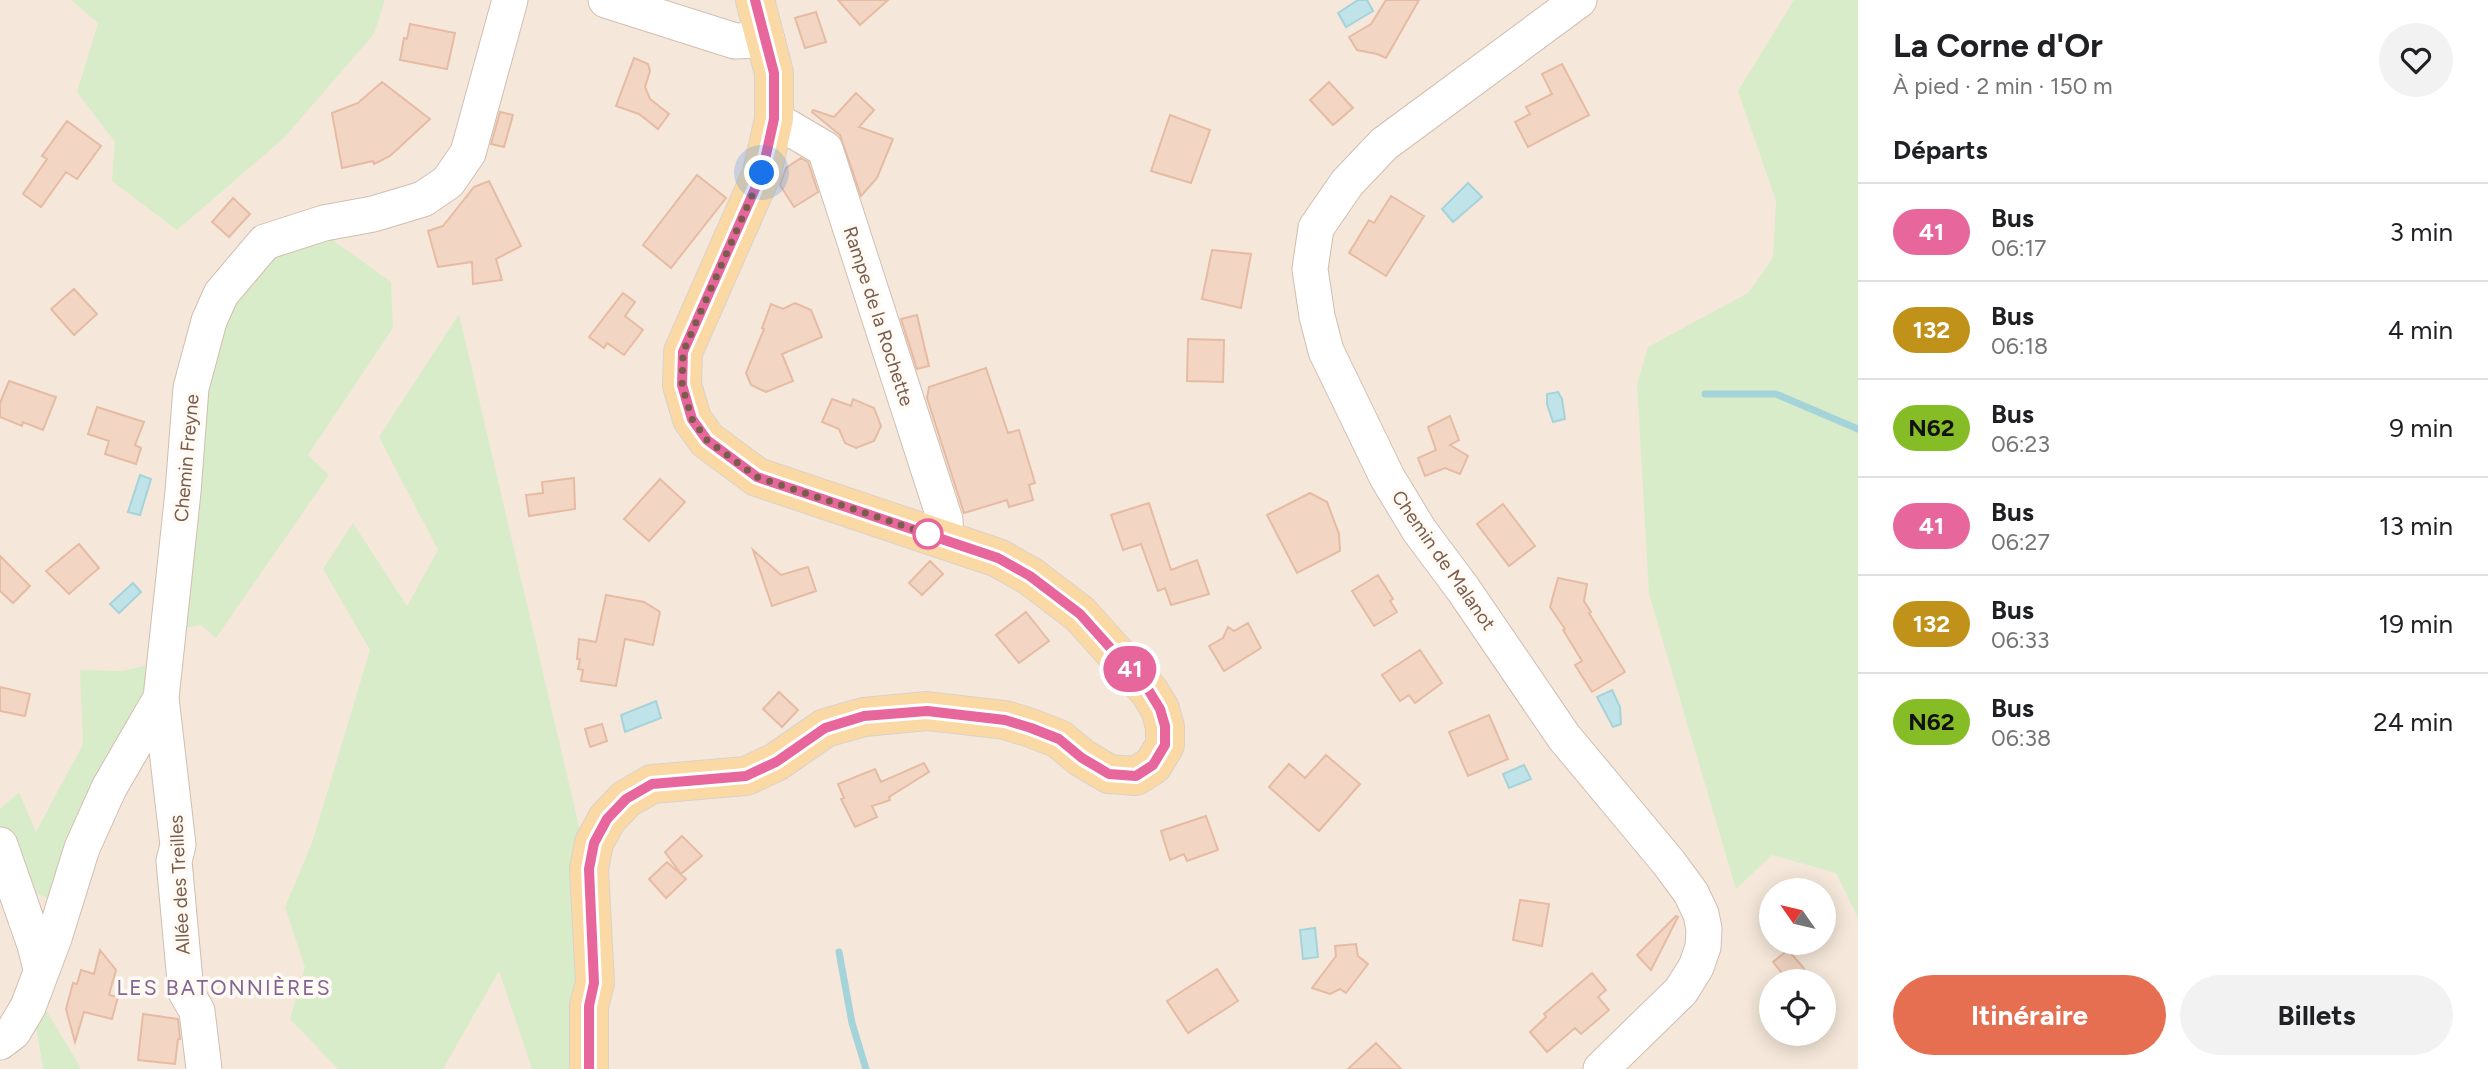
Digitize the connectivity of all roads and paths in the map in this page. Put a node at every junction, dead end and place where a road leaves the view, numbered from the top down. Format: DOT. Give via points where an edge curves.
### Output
graph roads {
  1 [pos="510,0"];
  2 [pos="606,0"];
  3 [pos="755,0"];
  4 [pos="1579,0"];
  5 [pos="767,40"];
  6 [pos="774,119"];
  7 [pos="946,541"];
  8 [pos="161,698"];
  9 [pos="0,845"];
  10 [pos="41,969"];
  11 [pos="0,1042"];
  12 [pos="204,1069"];
  13 [pos="589,1069"];
  14 [pos="1601,1069"];
  1 -- 8 [label="street, Chemin Freyne" via="468,153 448,182 423,199 265,242 221,293 191,387"];
  2 -- 5 [label="street" via="735,41"];
  3 -- 5 [label="main road"];
  4 -- 14 [label="street, Chemin de Malanot" via="1384,144 1347,183 1316,228 1310,269 1326,351 1387,477 1419,530 1564,737 1669,863 1701,914 1703,947 1681,991"];
  5 -- 6 [label="main road" via="774,73"];
  6 -- 7 [label="street, Rampe de la Rochette" via="825,149 945,520"];
  6 -- 7 [label="main road" via="762,173 683,352 682,385 692,419 707,440 757,477"];
  7 -- 13 [label="main road" via="998,558 1030,576 1080,614 1105,640 1160,709 1165,745 1153,765 1136,776 1109,774 1059,739 1031,728 1005,720 927,711 864,716 825,728 776,762 746,776 652,784 626,799 607,819 594,843 589,869 594,983 589,1006"];
  8 -- 10 [label="street, Chemin Freyne" via="108,788 82,848"];
  8 -- 12 [label="street, Allée des Treilles" via="178,845 174,862 186,992 197,1011"];
  9 -- 10 [label="street"];
  10 -- 11 [label="street, Chemin Freyne" via="28,1007 13,1032"];
}
